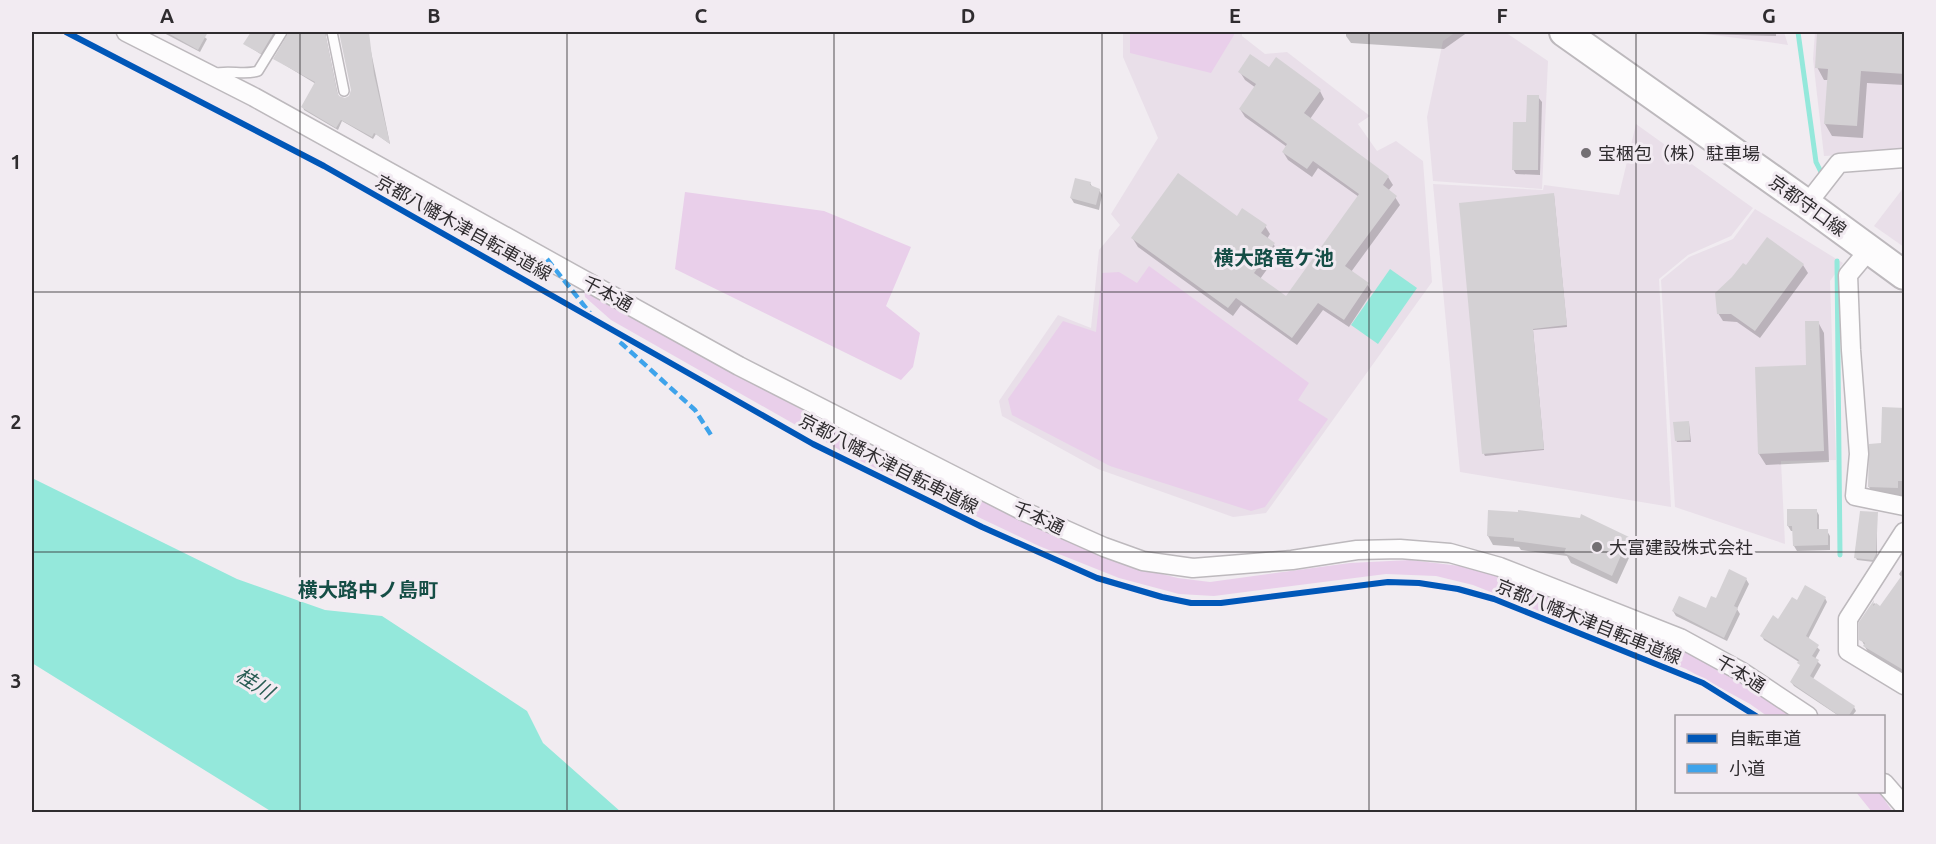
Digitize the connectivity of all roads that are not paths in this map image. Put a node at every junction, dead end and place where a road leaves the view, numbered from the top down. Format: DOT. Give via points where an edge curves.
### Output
graph roads {
  1 [pos="126,32"];
  2 [pos="282,32"];
  3 [pos="332,32"];
  4 [pos="1564,32"];
  5 [pos="210,74"];
  6 [pos="344,91"];
  7 [pos="1905,158"];
  8 [pos="1812,197"];
  9 [pos="1869,250"];
  10 [pos="1905,275"];
  11 [pos="1905,506"];
  12 [pos="1905,532"];
  13 [pos="1905,685"];
  14 [pos="1805,715"];
  15 [pos="1885,784"];
  16 [pos="1904,804"];
  1 -- 5 [label="street, 千本通"];
  2 -- 5 [label="lane" via="258,71 250,74 225,70"];
  3 -- 6 [label="lane"];
  4 -- 8 [label="main road, 京都守口線"];
  5 -- 14 [label="street, 千本通" via="739,366 1023,512 1104,547 1143,561 1193,568 1357,550 1450,553 1500,567 1680,638 1742,672"];
  7 -- 8 [label="street" via="1839,163"];
  8 -- 9 [label="main road, 京都守口線"];
  9 -- 10 [label="main road, 京都守口線"];
  9 -- 11 [label="street" via="1848,275 1859,454 1855,496"];
  12 -- 13 [label="street" via="1848,619 1848,651"];
  15 -- 16 [label="street"];
}
